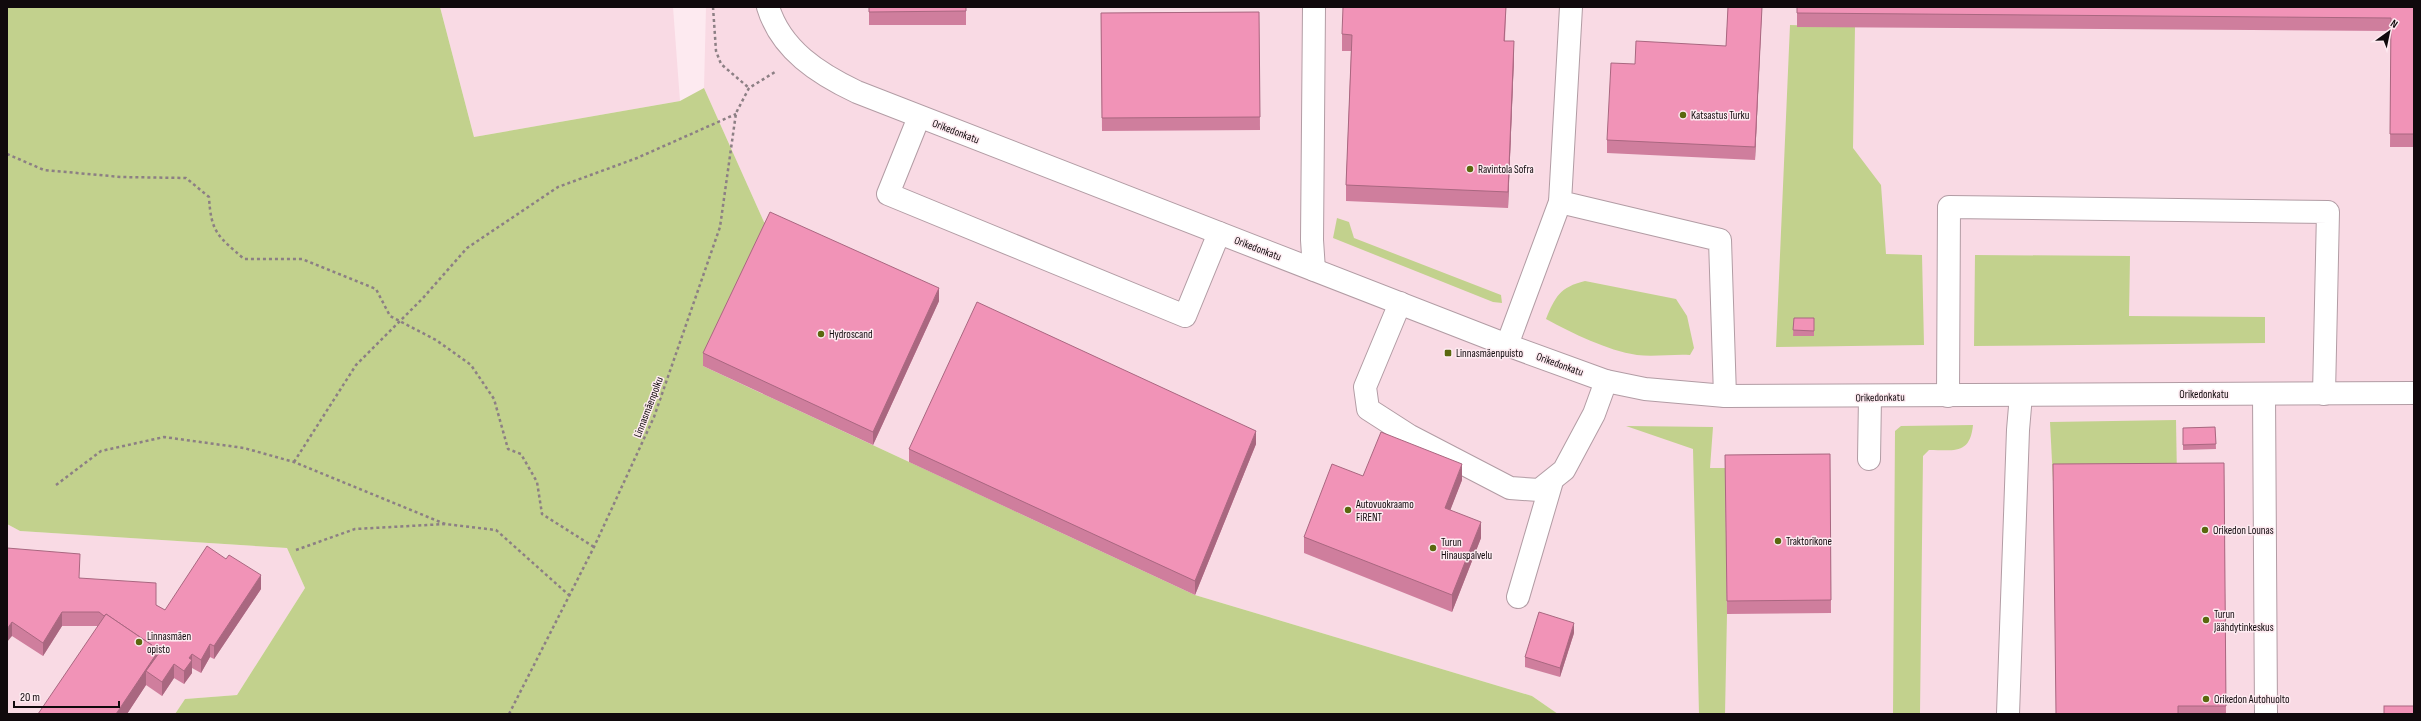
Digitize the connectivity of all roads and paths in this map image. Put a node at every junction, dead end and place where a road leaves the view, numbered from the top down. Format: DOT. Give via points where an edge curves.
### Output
graph roads {
  1 [pos="713,7"];
  2 [pos="768,7"];
  3 [pos="1314,7"];
  4 [pos="1571,7"];
  5 [pos="736,113"];
  6 [pos="919,117"];
  7 [pos="7,154"];
  8 [pos="1560,202"];
  9 [pos="1219,233"];
  10 [pos="1314,270"];
  11 [pos="1400,302"];
  12 [pos="400,321"];
  13 [pos="1507,345"];
  14 [pos="1606,381"];
  15 [pos="2414,393"];
  16 [pos="2264,394"];
  17 [pos="2324,394"];
  18 [pos="2021,395"];
  19 [pos="1725,396"];
  20 [pos="1948,396"];
  21 [pos="1870,397"];
  22 [pos="1869,459"];
  23 [pos="294,462"];
  24 [pos="1552,481"];
  25 [pos="56,485"];
  26 [pos="445,524"];
  27 [pos="594,547"];
  28 [pos="296,550"];
  29 [pos="570,596"];
  30 [pos="1518,597"];
  31 [pos="509,714"];
  32 [pos="2008,714"];
  33 [pos="2266,714"];
  1 -- 5 [label="path, Linnasmäenpolku" via="716,51 721,64 749,88"];
  2 -- 6 [label="street, Orikedonkatu" via="783,39 801,58 830,80"];
  3 -- 10 [label="street"];
  4 -- 8 [label="street"];
  5 -- 12 [label="path" via="637,158 558,187 467,248"];
  5 -- 27 [label="path, Linnasmäenpolku" via="720,227 703,279 651,423"];
  6 -- 9 [label="street, Orikedonkatu"];
  6 -- 9 [label="street" via="888,194 1185,316"];
  7 -- 12 [label="path" via="44,170 121,177 186,178 209,197 210,220 218,237 244,260 302,259 376,289 390,316"];
  8 -- 13 [label="street"];
  8 -- 19 [label="street" via="1720,240"];
  9 -- 10 [label="street, Orikedonkatu"];
  10 -- 11 [label="street, Orikedonkatu"];
  11 -- 13 [label="street, Orikedonkatu"];
  11 -- 24 [label="street" via="1365,387 1368,409 1410,436 1510,488 1539,490"];
  12 -- 23 [label="path" via="356,365"];
  12 -- 27 [label="path" via="436,340 471,365 494,399 508,449 521,454 537,482 542,514"];
  13 -- 14 [label="street, Orikedonkatu"];
  14 -- 19 [label="street, Orikedonkatu" via="1645,389"];
  14 -- 24 [label="street" via="1583,437 1564,470"];
  15 -- 17 [label="street, Orikedonkatu"];
  16 -- 17 [label="street, Orikedonkatu"];
  16 -- 18 [label="street, Orikedonkatu"];
  16 -- 33 [label="street"];
  17 -- 20 [label="street" via="2328,212 1949,207"];
  18 -- 20 [label="street, Orikedonkatu"];
  18 -- 32 [label="street"];
  19 -- 21 [label="street, Orikedonkatu"];
  20 -- 21 [label="street, Orikedonkatu"];
  21 -- 22 [label="street"];
  23 -- 25 [label="path" via="244,448 164,437 101,451"];
  23 -- 26 [label="path"];
  24 -- 30 [label="street"];
  26 -- 28 [label="path" via="355,529"];
  26 -- 29 [label="path" via="496,530"];
  27 -- 29 [label="path, Linnasmäenpolku"];
  29 -- 31 [label="path, Linnasmäenpolku"];
}
